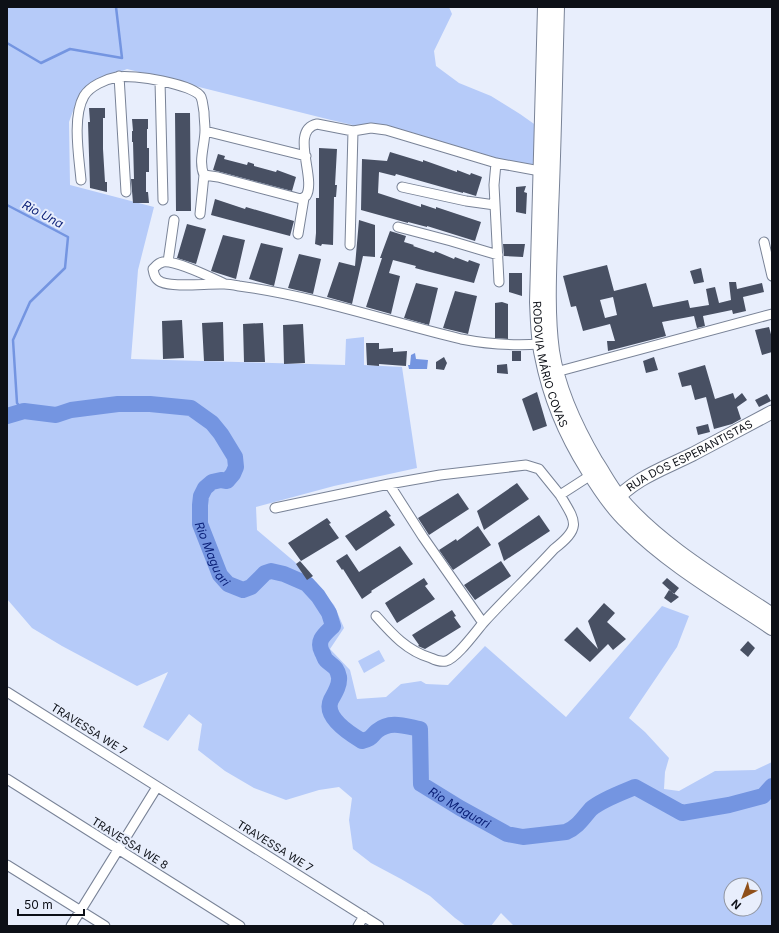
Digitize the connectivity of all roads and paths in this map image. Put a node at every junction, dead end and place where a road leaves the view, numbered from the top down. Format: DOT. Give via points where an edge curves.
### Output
graph roads {
  1 [pos="545,7"];
  2 [pos="558,7"];
  3 [pos="119,76"];
  4 [pos="160,81"];
  5 [pos="548,128"];
  6 [pos="205,131"];
  7 [pos="353,131"];
  8 [pos="306,156"];
  9 [pos="496,163"];
  10 [pos="540,171"];
  11 [pos="204,175"];
  12 [pos="81,180"];
  13 [pos="402,187"];
  14 [pos="126,192"];
  15 [pos="304,198"];
  16 [pos="163,200"];
  17 [pos="495,205"];
  18 [pos="200,214"];
  19 [pos="174,220"];
  20 [pos="398,227"];
  21 [pos="298,234"];
  22 [pos="764,242"];
  23 [pos="350,244"];
  24 [pos="498,255"];
  25 [pos="168,262"];
  26 [pos="772,276"];
  27 [pos="499,282"];
  28 [pos="225,284"];
  29 [pos="772,314"];
  30 [pos="540,344"];
  31 [pos="556,372"];
  32 [pos="772,412"];
  33 [pos="591,475"];
  34 [pos="389,484"];
  35 [pos="560,494"];
  36 [pos="615,500"];
  37 [pos="275,508"];
  38 [pos="772,615"];
  39 [pos="376,616"];
  40 [pos="483,623"];
  41 [pos="772,628"];
  42 [pos="7,692"];
  43 [pos="7,779"];
  44 [pos="157,787"];
  45 [pos="118,849"];
  46 [pos="7,865"];
  47 [pos="81,910"];
  48 [pos="364,916"];
  49 [pos="71,926"];
  50 [pos="106,926"];
  51 [pos="240,926"];
  52 [pos="358,926"];
  53 [pos="379,926"];
  1 -- 5 [label="main road, RODOVIA MÁRIO COVAS"];
  2 -- 5 [label="main road, RODOVIA MÁRIO COVAS"];
  3 -- 4 [label="street"];
  3 -- 12 [label="street" via="106,79 91,89 84,96 80,106 77,126"];
  3 -- 14 [label="street"];
  4 -- 6 [label="street" via="189,88 198,94 203,103"];
  4 -- 16 [label="street"];
  5 -- 10 [label="main road, RODOVIA MÁRIO COVAS"];
  5 -- 31 [label="main road, RODOVIA MÁRIO COVAS" via="550,326"];
  6 -- 8 [label="street"];
  6 -- 11 [label="street" via="201,164"];
  7 -- 8 [label="street" via="312,125 304,136"];
  7 -- 9 [label="street" via="371,128 386,130"];
  7 -- 23 [label="street"];
  8 -- 15 [label="street" via="309,188"];
  9 -- 10 [label="street"];
  9 -- 17 [label="street"];
  10 -- 30 [label="main road, RODOVIA MÁRIO COVAS" via="537,302"];
  11 -- 15 [label="street"];
  11 -- 18 [label="street"];
  13 -- 17 [label="street"];
  15 -- 21 [label="street"];
  17 -- 24 [label="street"];
  19 -- 25 [label="street"];
  20 -- 24 [label="street"];
  22 -- 26 [label="street"];
  24 -- 27 [label="street"];
  25 -- 28 [label="street" via="197,271"];
  25 -- 28 [label="street" via="157,264 153,270 154,276 166,284"];
  28 -- 30 [label="street" via="288,295 477,342 516,346"];
  29 -- 31 [label="street"];
  30 -- 33 [label="main road, RODOVIA MÁRIO COVAS" via="555,406 564,428"];
  31 -- 36 [label="main road, RODOVIA MÁRIO COVAS" via="577,426 607,479"];
  32 -- 36 [label="main road, RUA DOS ESPERANTISTAS" via="637,481"];
  33 -- 35 [label="street"];
  33 -- 36 [label="main road, RODOVIA MÁRIO COVAS"];
  34 -- 35 [label="street" via="526,465 538,469"];
  34 -- 37 [label="street"];
  34 -- 40 [label="street"];
  35 -- 40 [label="street" via="574,524 572,531"];
  36 -- 38 [label="main road, RODOVIA MÁRIO COVAS" via="675,549"];
  36 -- 41 [label="main road, RODOVIA MÁRIO COVAS" via="628,524 672,561"];
  39 -- 40 [label="street" via="394,637 411,650 439,661 450,659"];
  42 -- 44 [label="street, TRAVESSA WE 7"];
  43 -- 45 [label="street, TRAVESSA WE 8"];
  44 -- 45 [label="street"];
  44 -- 48 [label="street, TRAVESSA WE 7"];
  45 -- 47 [label="street"];
  45 -- 51 [label="street, TRAVESSA WE 8"];
  46 -- 47 [label="street"];
  47 -- 49 [label="street"];
  47 -- 50 [label="street"];
  48 -- 52 [label="street"];
  48 -- 53 [label="street, TRAVESSA WE 7"];
}
